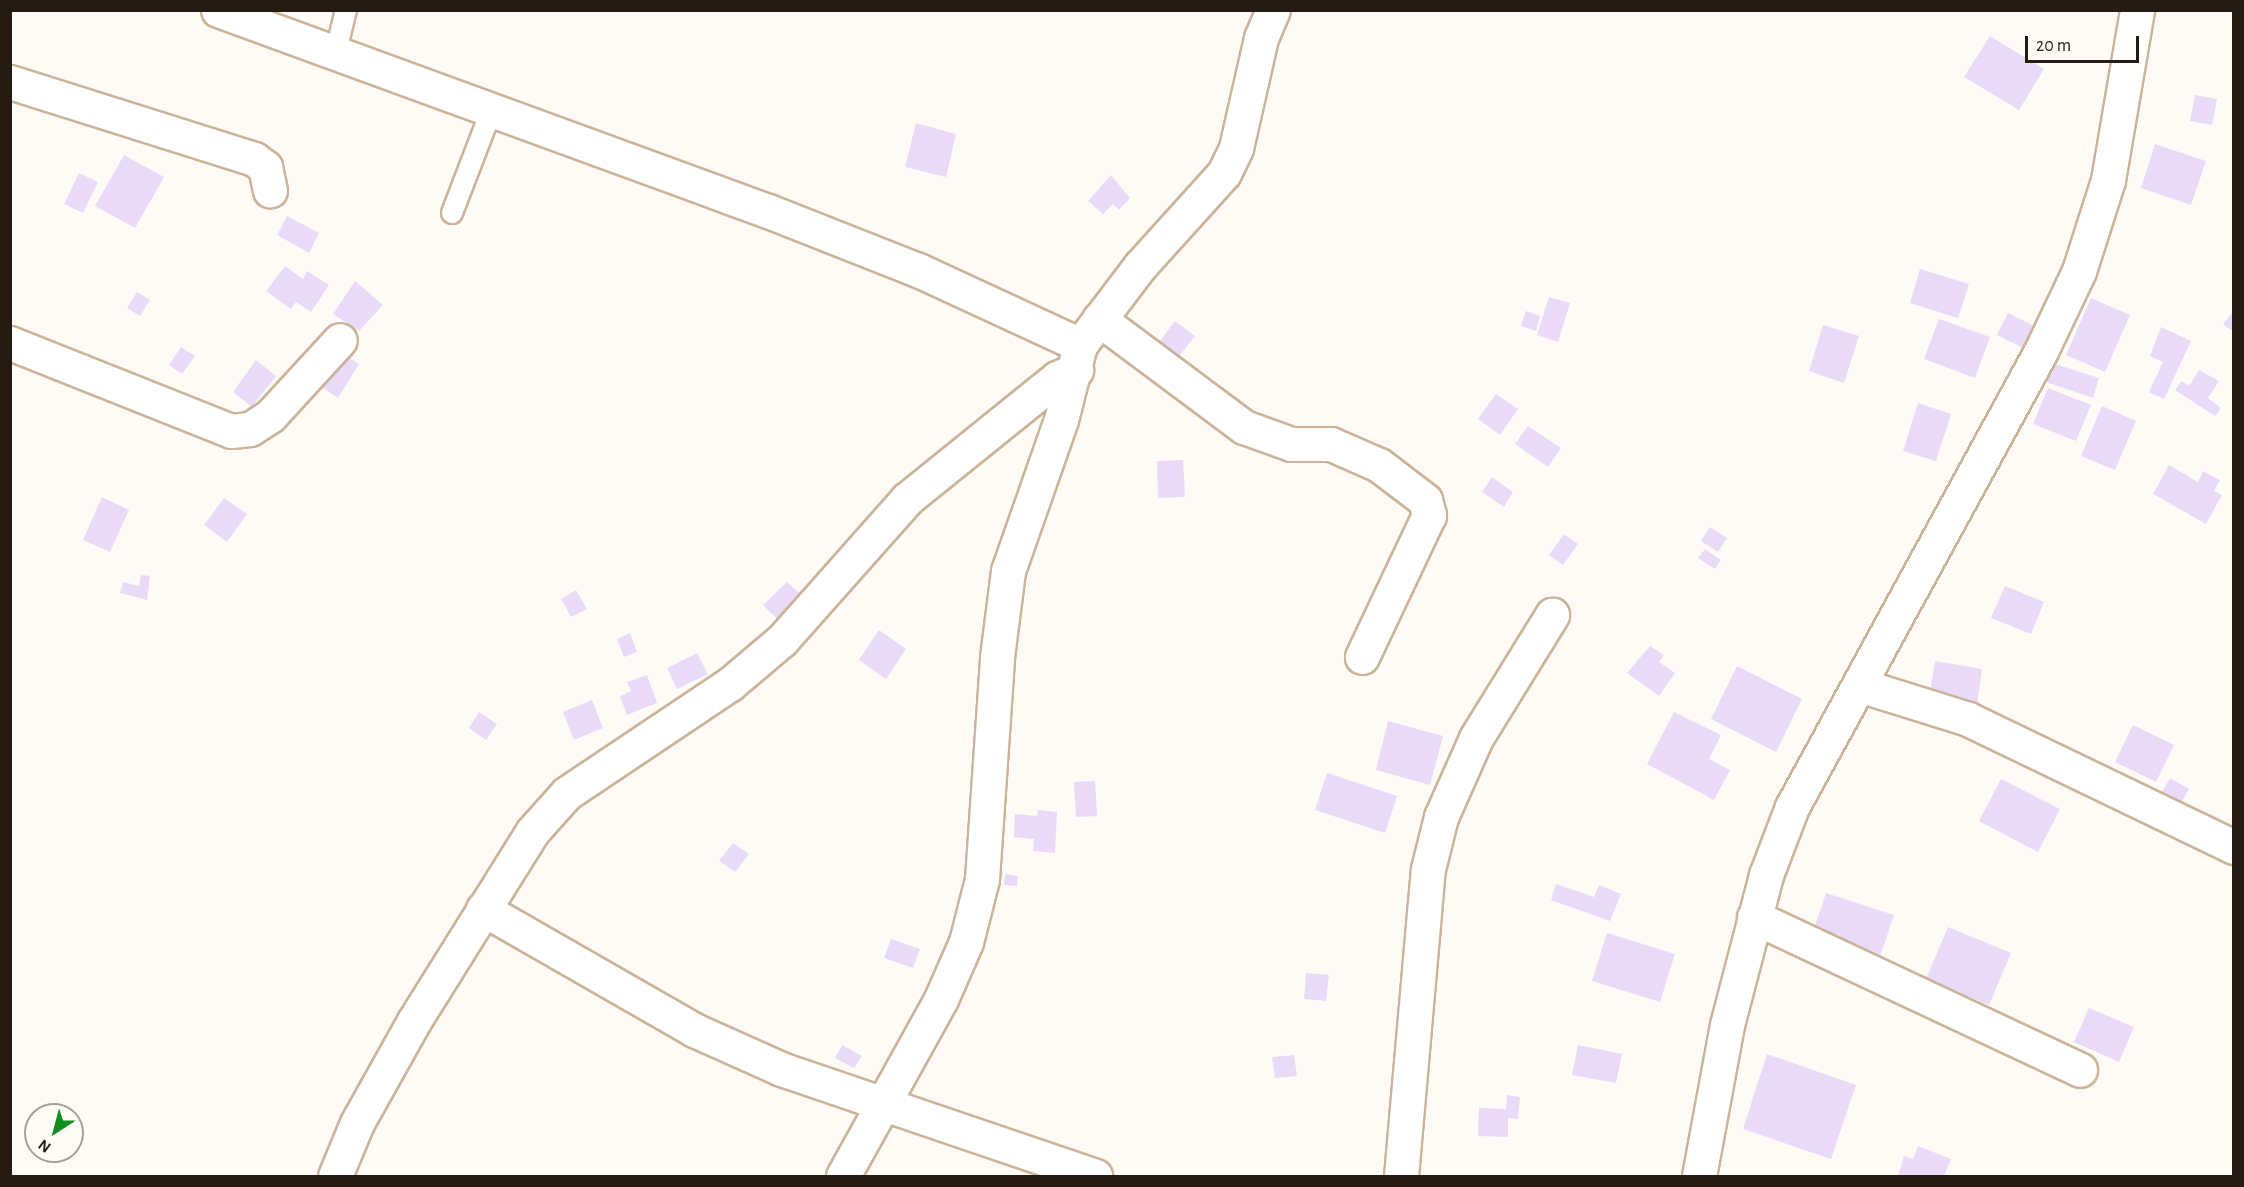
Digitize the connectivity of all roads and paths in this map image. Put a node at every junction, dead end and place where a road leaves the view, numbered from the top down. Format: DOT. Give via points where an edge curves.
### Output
graph roads {
  1 [pos="218,10"];
  2 [pos="346,10"];
  3 [pos="1273,10"];
  4 [pos="2137,10"];
  5 [pos="336,51"];
  6 [pos="10,82"];
  7 [pos="492,109"];
  8 [pos="270,190"];
  9 [pos="452,213"];
  10 [pos="340,340"];
  11 [pos="10,343"];
  12 [pos="1085,345"];
  13 [pos="1552,615"];
  14 [pos="1362,657"];
  15 [pos="1859,685"];
  16 [pos="2234,847"];
  17 [pos="483,909"];
  18 [pos="1754,917"];
  19 [pos="2080,1070"];
  20 [pos="882,1102"];
  21 [pos="335,1176"];
  22 [pos="843,1176"];
  23 [pos="1095,1176"];
  24 [pos="1401,1176"];
  25 [pos="1699,1176"];
  1 -- 5 [label="street"];
  2 -- 5 [label="lane"];
  3 -- 12 [label="street" via="1262,38 1240,137 1224,173"];
  4 -- 15 [label="street" via="2108,180 2079,271 2041,351"];
  5 -- 7 [label="street"];
  6 -- 8 [label="street" via="254,159 265,167"];
  7 -- 9 [label="lane"];
  7 -- 12 [label="street" via="918,270"];
  10 -- 11 [label="street" via="270,416 250,429 231,431"];
  12 -- 14 [label="street" via="1244,427 1291,444 1331,444 1379,465 1425,500 1429,515"];
  12 -- 17 [label="street" via="1057,378 907,499 790,633 730,684 567,793 532,832"];
  12 -- 20 [label="street" via="1008,571 997,657 982,879 966,942 940,999"];
  13 -- 24 [label="street" via="1476,738 1441,817 1428,868"];
  15 -- 16 [label="street" via="1968,719"];
  15 -- 18 [label="street" via="1792,807"];
  17 -- 20 [label="street" via="694,1030 781,1069"];
  17 -- 21 [label="street" via="357,1123"];
  18 -- 19 [label="street"];
  18 -- 25 [label="street" via="1707,1119"];
  20 -- 22 [label="street"];
  20 -- 23 [label="street"];
}
